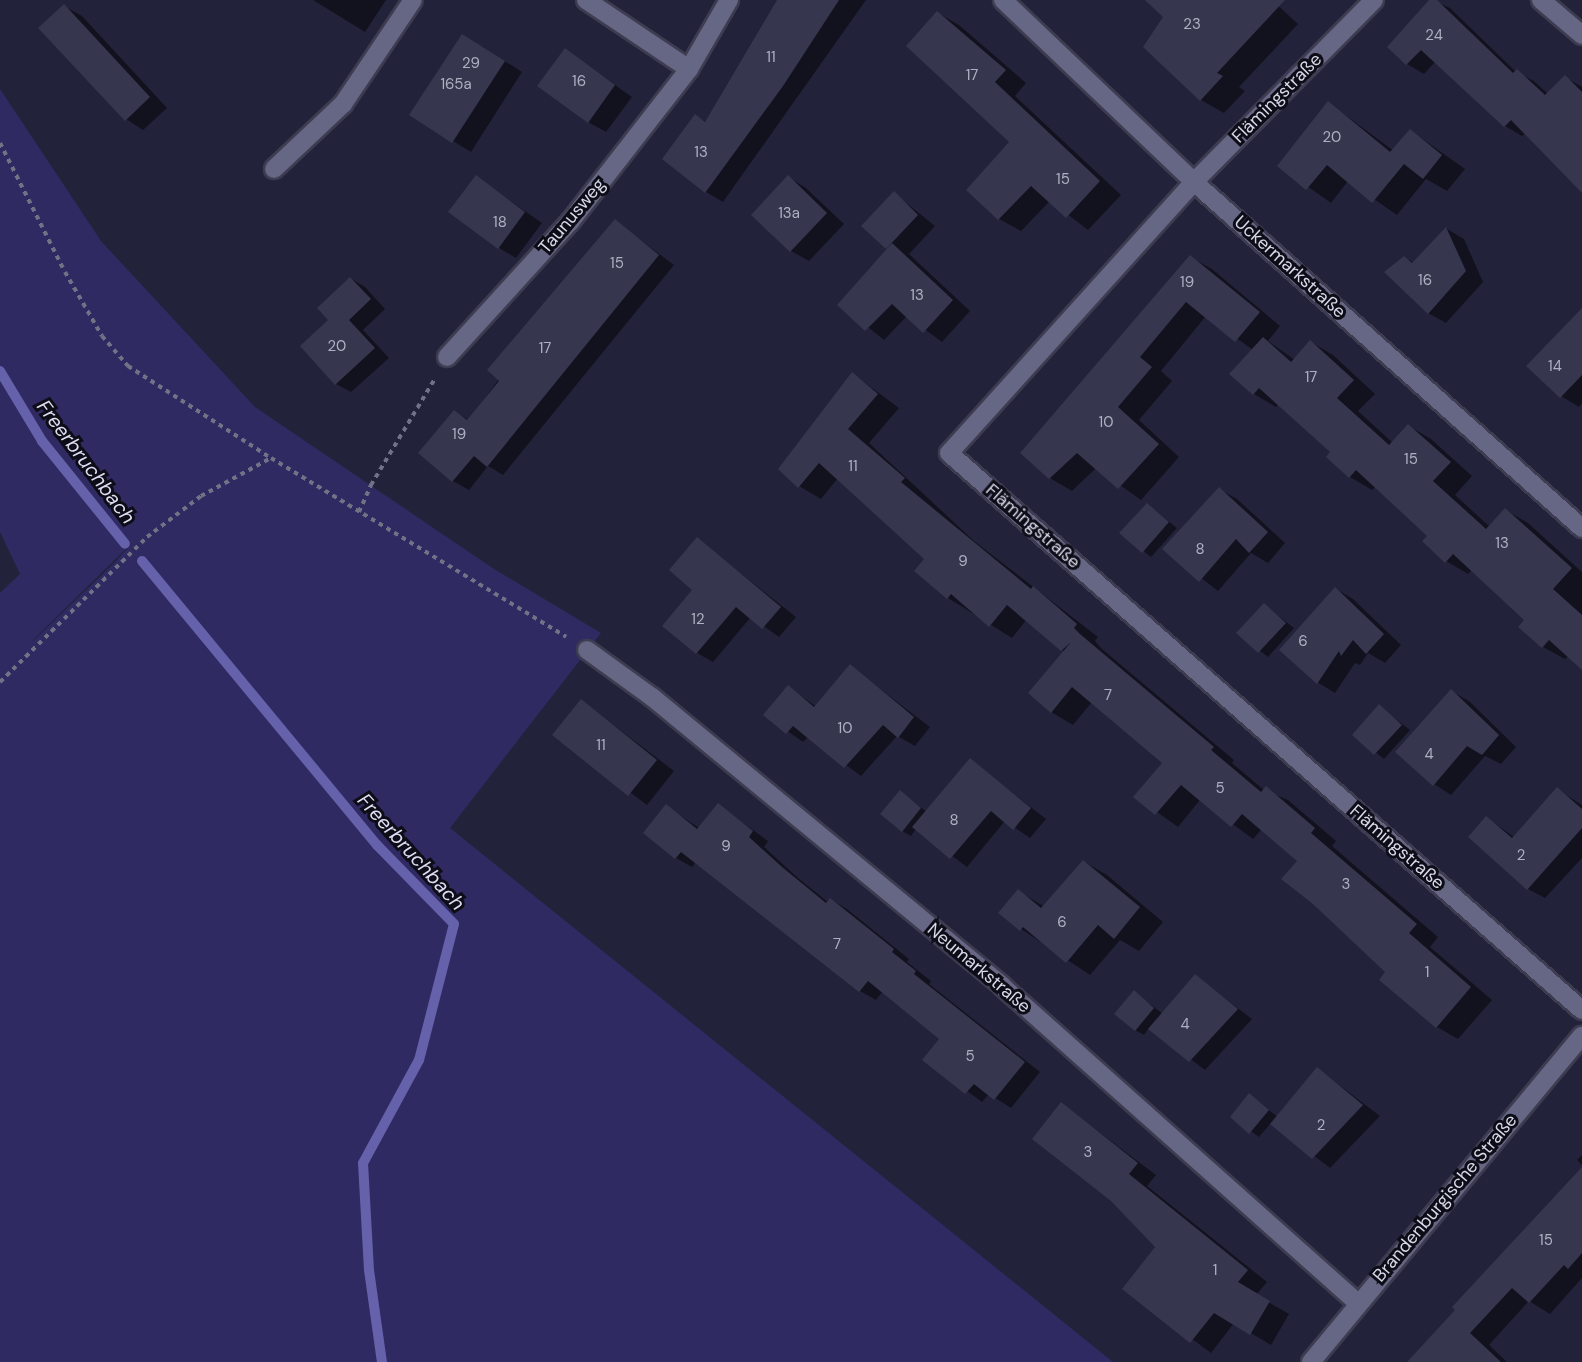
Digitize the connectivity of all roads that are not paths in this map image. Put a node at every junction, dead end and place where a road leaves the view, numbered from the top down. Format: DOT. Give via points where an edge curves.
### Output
graph roads {
  1 [pos="413,0"];
  2 [pos="585,0"];
  3 [pos="729,0"];
  4 [pos="1003,0"];
  5 [pos="1374,0"];
  6 [pos="1541,0"];
  7 [pos="1582,36"];
  8 [pos="689,69"];
  9 [pos="274,169"];
  10 [pos="1194,182"];
  11 [pos="447,357"];
  12 [pos="1582,528"];
  13 [pos="587,650"];
  14 [pos="1582,1010"];
  15 [pos="1582,1036"];
  16 [pos="1357,1302"];
  17 [pos="1311,1362"];
  1 -- 9 [label="street" via="343,104"];
  2 -- 8 [label="street"];
  3 -- 8 [label="street, Taunusweg"];
  4 -- 10 [label="street, Uckermarkstraße"];
  5 -- 10 [label="street, Flämingstraße"];
  6 -- 7 [label="street"];
  8 -- 11 [label="street, Taunusweg" via="570,222"];
  10 -- 12 [label="street, Uckermarkstraße"];
  10 -- 14 [label="street, Flämingstraße" via="949,453"];
  13 -- 16 [label="street, Neumarkstraße" via="652,697 1002,986"];
  15 -- 16 [label="street, Brandenburgische Straße"];
  16 -- 17 [label="street, Brandenburgische Straße"];
}
